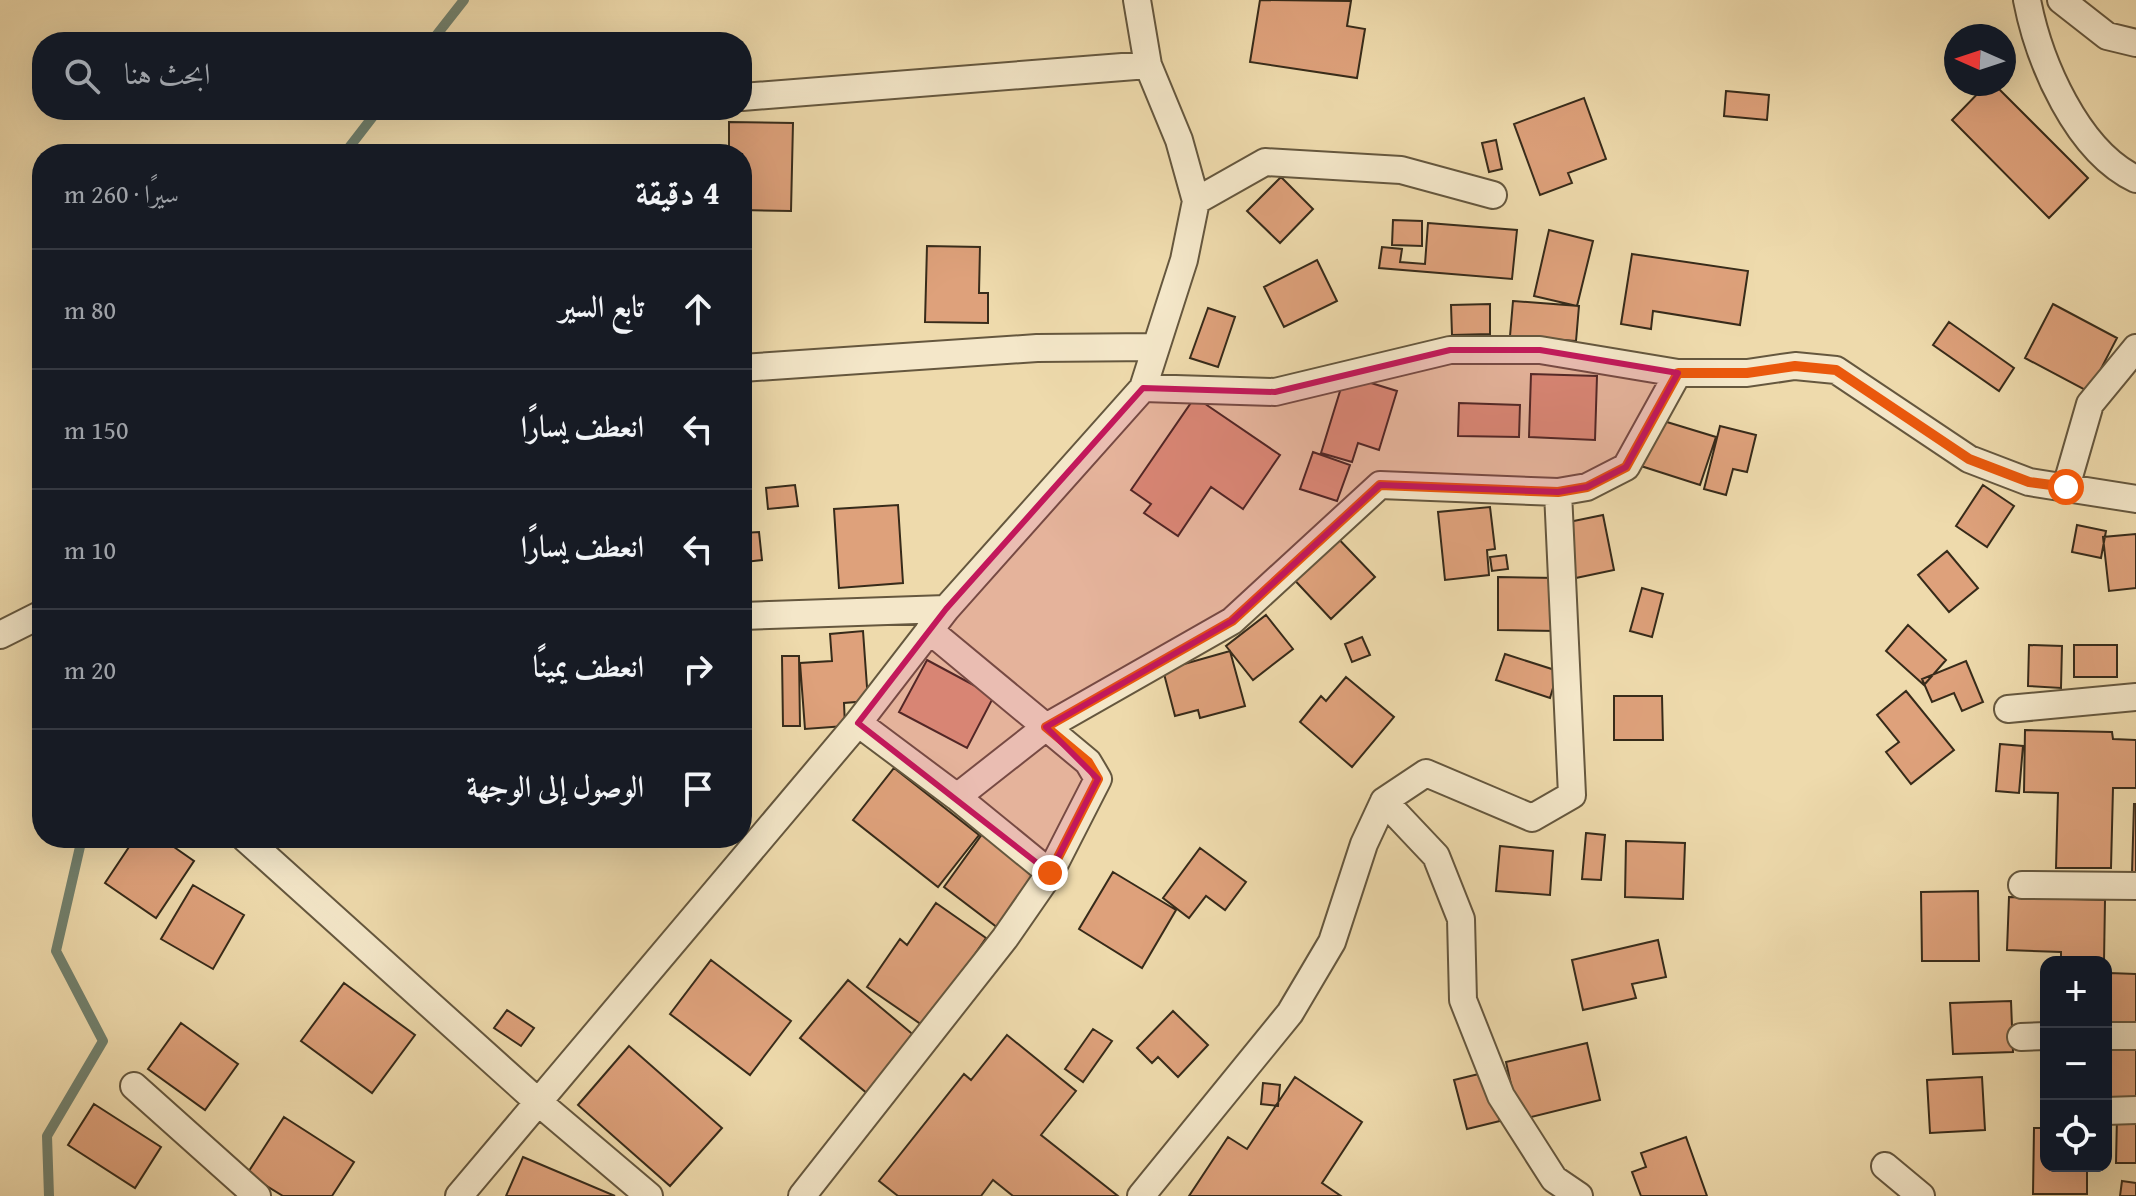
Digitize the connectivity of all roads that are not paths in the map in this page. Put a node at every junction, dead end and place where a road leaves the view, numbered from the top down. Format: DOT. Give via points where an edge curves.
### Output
graph roads {
  1 [pos="1137,0"];
  2 [pos="2027,0"];
  3 [pos="2061,0"];
  4 [pos="2136,43"];
  5 [pos="1148,65"];
  6 [pos="752,96"];
  7 [pos="2136,179"];
  8 [pos="1493,195"];
  9 [pos="1196,201"];
  10 [pos="1156,347"];
  11 [pos="2136,348"];
  12 [pos="752,367"];
  13 [pos="1678,373"];
  14 [pos="1143,388"];
  15 [pos="2066,487"];
  16 [pos="1558,492"];
  17 [pos="2136,499"];
  18 [pos="946,609"];
  19 [pos="752,616"];
  20 [pos="32,619"];
  21 [pos="929,630"];
  22 [pos="0,635"];
  23 [pos="2136,697"];
  24 [pos="2008,709"];
  25 [pos="858,723"];
  26 [pos="1046,727"];
  27 [pos="957,797"];
  28 [pos="1384,801"];
  29 [pos="256,848"];
  30 [pos="752,848"];
  31 [pos="752,848"];
  32 [pos="1050,873"];
  33 [pos="2022,885"];
  34 [pos="2136,886"];
  35 [pos="2112,1036"];
  36 [pos="2136,1036"];
  37 [pos="134,1086"];
  38 [pos="537,1101"];
  39 [pos="2136,1110"];
  40 [pos="2112,1111"];
  41 [pos="1885,1166"];
  42 [pos="257,1196"];
  43 [pos="459,1196"];
  44 [pos="649,1196"];
  45 [pos="802,1196"];
  46 [pos="1141,1196"];
  47 [pos="1579,1196"];
  48 [pos="1921,1196"];
  1 -- 5 [label="street"];
  2 -- 7 [label="street" via="2035,42 2067,109 2116,170"];
  3 -- 4 [label="street" via="2107,36"];
  5 -- 6 [label="street"];
  5 -- 9 [label="street" via="1179,140"];
  8 -- 9 [label="street" via="1401,170 1265,162"];
  9 -- 10 [label="street" via="1184,260"];
  10 -- 12 [label="street" via="1037,348"];
  10 -- 14 [label="street"];
  11 -- 15 [label="street" via="2090,404"];
  13 -- 14 [label="street" via="1540,350 1450,350 1275,392"];
  13 -- 15 [label="street" via="1747,373 1795,366 1836,370 1969,459 2029,482"];
  13 -- 16 [label="street" via="1626,467 1587,487"];
  14 -- 18 [label="street"];
  15 -- 17 [label="street"];
  16 -- 26 [label="street" via="1380,485 1232,621"];
  16 -- 28 [label="street" via="1572,795 1532,818 1426,773"];
  18 -- 19 [label="street"];
  18 -- 21 [label="street"];
  20 -- 22 [label="street"];
  21 -- 25 [label="street"];
  21 -- 26 [label="street"];
  23 -- 24 [label="street"];
  25 -- 27 [label="street"];
  25 -- 31 [label="street"];
  26 -- 27 [label="street"];
  26 -- 32 [label="street" via="1088,762 1098,779"];
  27 -- 32 [label="street"];
  28 -- 46 [label="street" via="1332,942 1290,1013"];
  28 -- 47 [label="street" via="1441,868 1461,919 1463,1000 1501,1096 1554,1179"];
  29 -- 38 [label="street"];
  30 -- 38 [label="street"];
  32 -- 45 [label="street"];
  33 -- 34 [label="street"];
  35 -- 36 [label="street"];
  37 -- 42 [label="street"];
  38 -- 43 [label="street"];
  38 -- 44 [label="street"];
  39 -- 40 [label="street"];
  41 -- 48 [label="street"];
}
